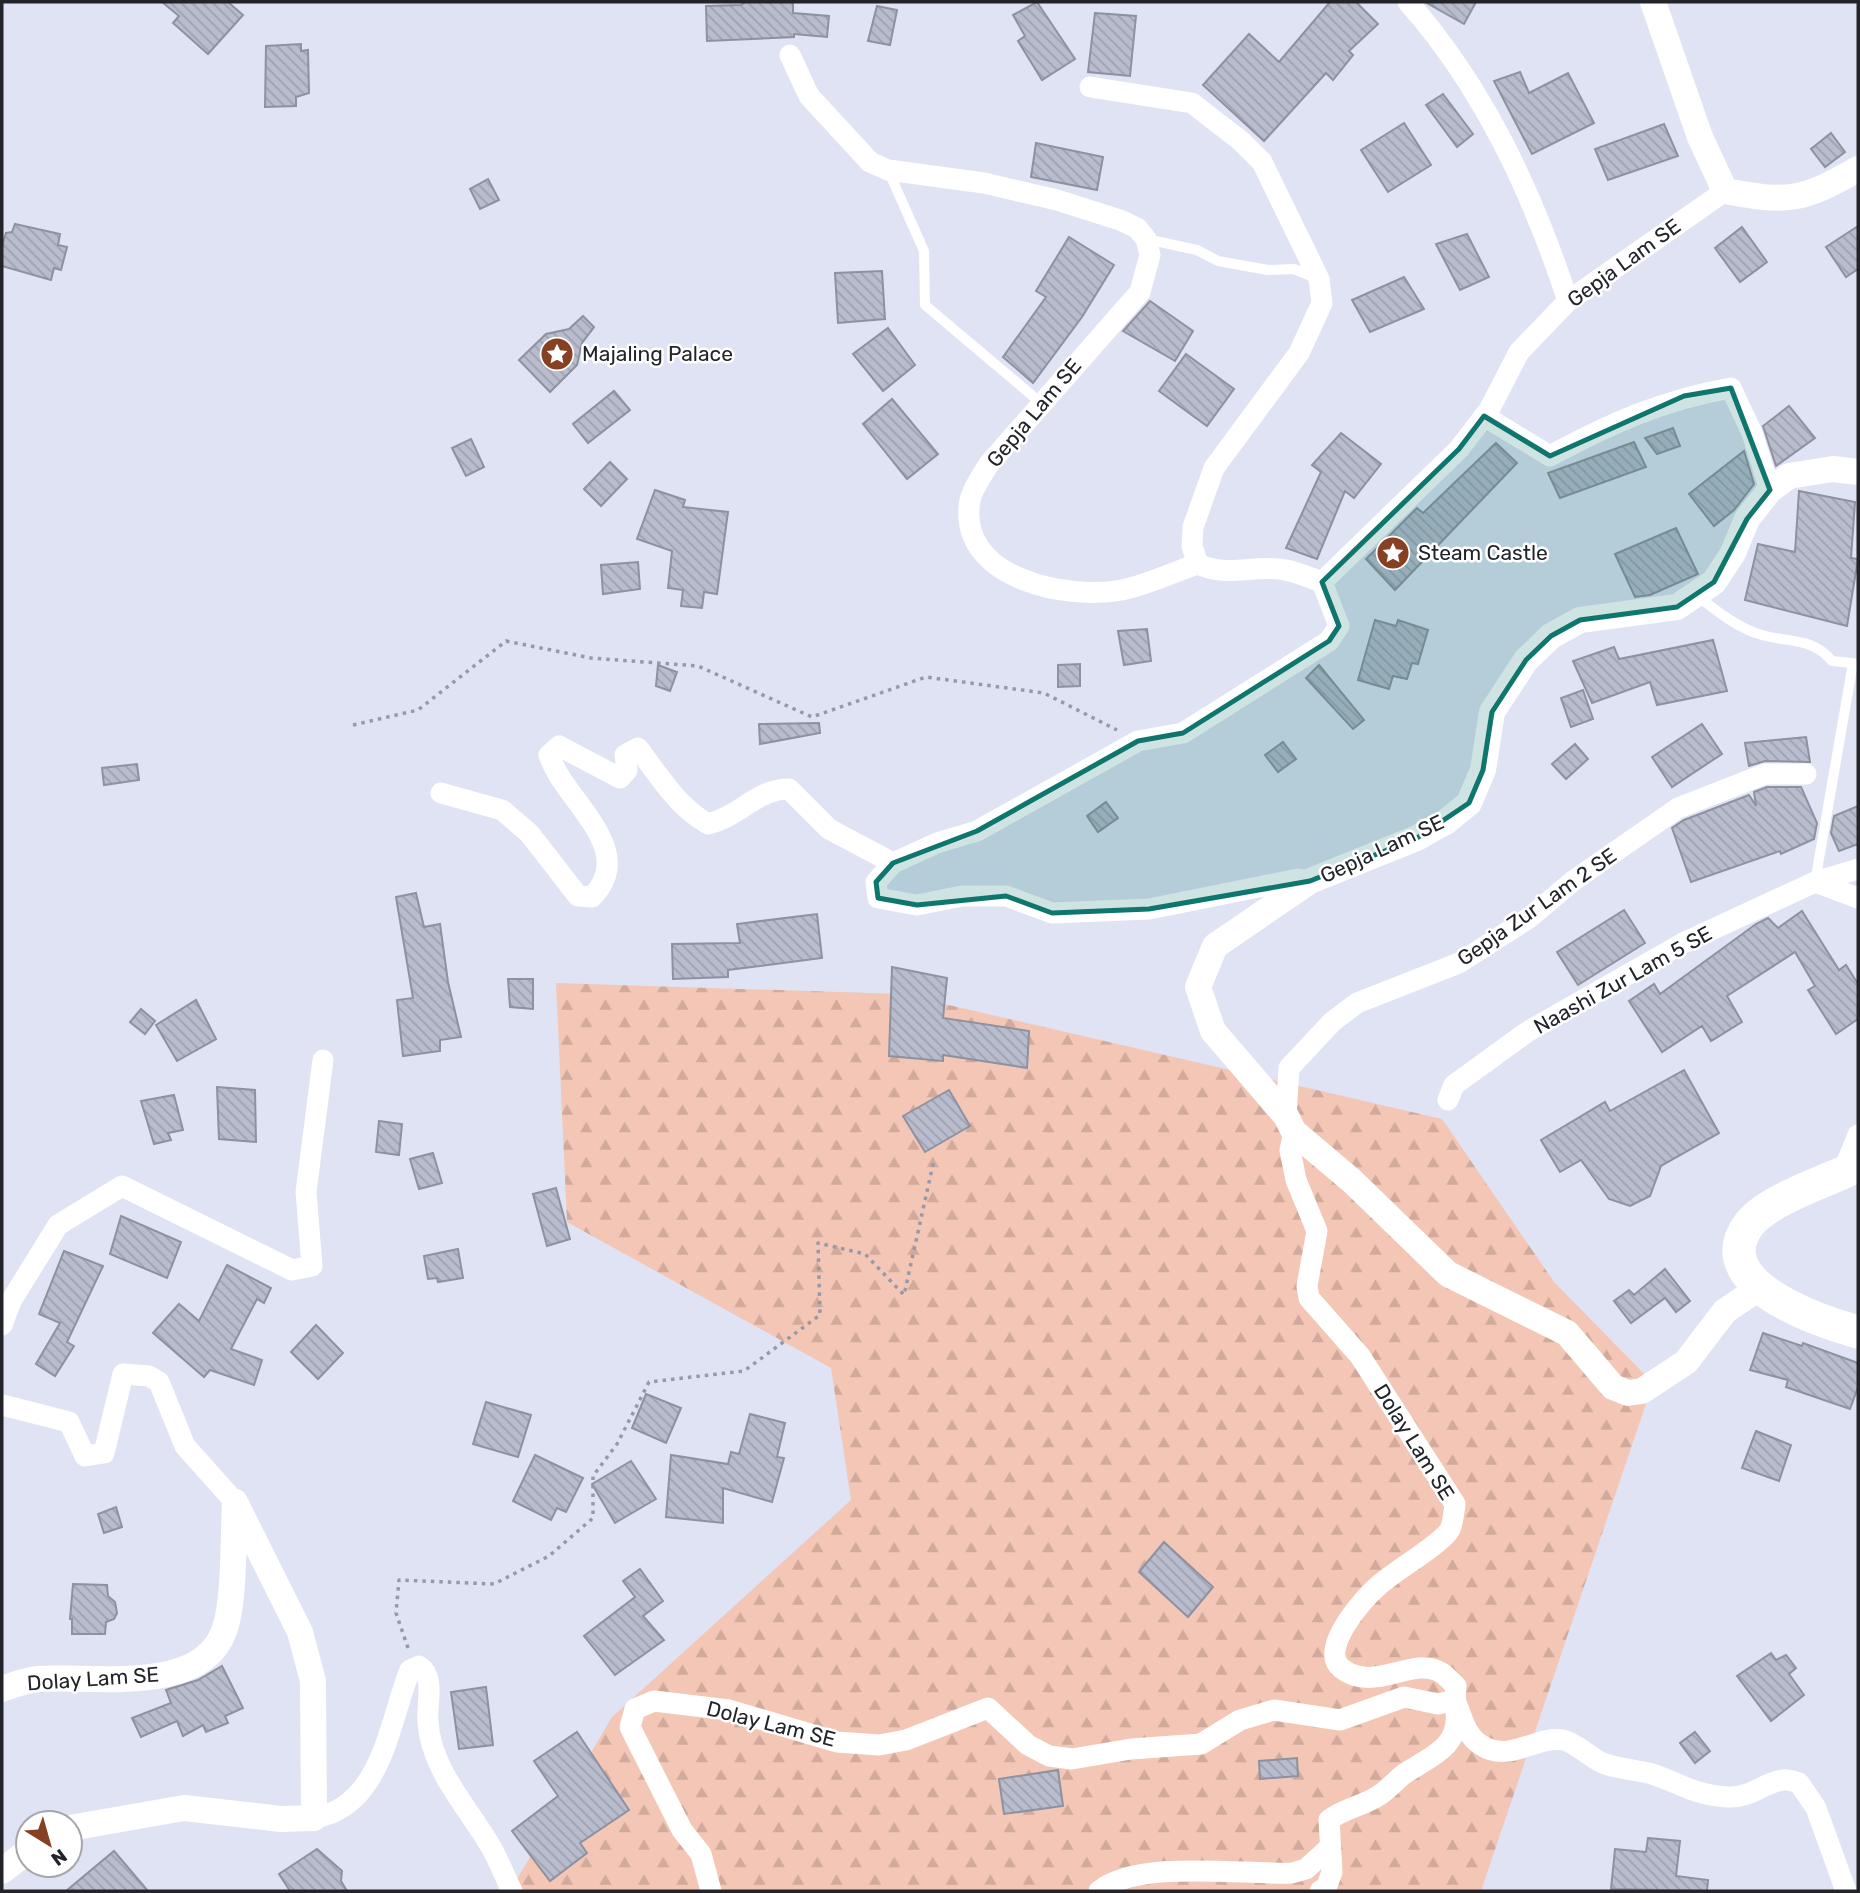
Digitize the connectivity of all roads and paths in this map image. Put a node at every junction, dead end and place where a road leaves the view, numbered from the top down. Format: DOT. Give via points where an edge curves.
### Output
graph roads {
  1 [pos="1408,2"];
  2 [pos="1653,2"];
  3 [pos="790,55"];
  4 [pos="1090,87"];
  5 [pos="1858,169"];
  6 [pos="888,170"];
  7 [pos="1725,191"];
  8 [pos="1146,239"];
  9 [pos="1319,279"];
  10 [pos="1569,300"];
  11 [pos="1041,403"];
  12 [pos="1484,416"];
  13 [pos="1858,472"];
  14 [pos="1770,490"];
  15 [pos="1198,564"];
  16 [pos="1322,582"];
  17 [pos="1696,595"];
  18 [pos="353,725"];
  19 [pos="1138,741"];
  20 [pos="1806,774"];
  21 [pos="441,793"];
  22 [pos="893,863"];
  23 [pos="1858,869"];
  24 [pos="1310,881"];
  25 [pos="1815,883"];
  26 [pos="1858,898"];
  27 [pos="323,1060"];
  28 [pos="1448,1100"];
  29 [pos="1290,1124"];
  30 [pos="1858,1135"];
  31 [pos="934,1160"];
  32 [pos="1850,1170"];
  33 [pos="1758,1289"];
  34 [pos="2,1325"];
  35 [pos="1858,1332"];
  36 [pos="2,1405"];
  37 [pos="235,1503"];
  38 [pos="415,1667"];
  39 [pos="2,1689"];
  40 [pos="1455,1700"];
  41 [pos="314,1818"];
  42 [pos="84,1826"];
  43 [pos="1331,1847"];
  44 [pos="512,1891"];
  45 [pos="710,1891"];
  46 [pos="1099,1891"];
  47 [pos="1320,1891"];
  48 [pos="1846,1891"];
  1 -- 10 [label="street" via="1442,40 1492,118 1545,232"];
  2 -- 7 [label="street" via="1700,137"];
  3 -- 6 [label="street" via="810,96 870,162"];
  4 -- 9 [label="street" via="1192,103 1241,141 1262,162"];
  5 -- 7 [label="street" via="1802,197 1767,199"];
  6 -- 8 [label="street" via="984,183 1057,200 1120,220 1137,228"];
  6 -- 11 [label="lane" via="924,251 925,305"];
  7 -- 10 [label="street, Gepja Lam SE"];
  8 -- 9 [label="lane" via="1197,250 1218,261 1268,270 1294,269"];
  8 -- 11 [label="street, Gepja Lam SE" via="1150,255 1140,292"];
  9 -- 15 [label="street" via="1322,303 1299,353 1214,468 1193,527 1192,546"];
  10 -- 12 [label="street, Gepja Lam SE" via="1519,352"];
  11 -- 15 [label="street, Gepja Lam SE" via="974,488 971,524 989,558 1031,584 1091,592 1123,590"];
  12 -- 14 [label="street" via="1550,456 1600,429 1684,396 1731,388 1752,433"];
  12 -- 16 [label="street, Gepja Lam SE" via="1459,449"];
  13 -- 14 [label="street, Gepja Lam SE" via="1833,469 1789,476"];
  14 -- 17 [label="street, Gepja Lam SE" via="1747,519 1714,582"];
  15 -- 16 [label="street" via="1225,572 1285,569"];
  16 -- 19 [label="street" via="1339,626 1329,641 1183,733"];
  17 -- 24 [label="street, Gepja Lam SE" via="1677,607 1580,620 1551,636 1526,660 1492,712 1483,770 1469,803 1417,838"];
  17 -- 25 [label="lane" via="1761,635 1803,640 1822,649 1832,661 1853,663"];
  18 -- 19 [label="path" via="418,710 506,641 591,659 698,666 812,717 926,677 1044,693"];
  19 -- 22 [label="street" via="977,831"];
  20 -- 29 [label="street, Gepja Zur Lam 2 SE" via="1765,774 1678,808 1573,881 1529,918 1459,963 1357,1003 1332,1022 1289,1068"];
  21 -- 22 [label="street" via="502,810 529,833 578,896 592,897 602,887 609,867 605,841 555,772 549,754 559,746 620,778 627,770 625,755 638,748 670,792 708,824 724,820 771,789 789,789 829,829"];
  22 -- 24 [label="street" via="876,882 878,898 917,905 962,896 1006,896 1052,913 1149,909 1298,879"];
  23 -- 25 [label="street, Naashi Zur Lam 5 SE"];
  24 -- 29 [label="street, Gepja Lam SE" via="1215,946 1198,987 1213,1031"];
  25 -- 26 [label="street"];
  25 -- 28 [label="street, Naashi Zur Lam 5 SE" via="1683,943 1527,1032 1454,1086"];
  27 -- 34 [label="street" via="306,1192 312,1266 292,1270 122,1186 58,1225 10,1301"];
  29 -- 33 [label="street" via="1448,1275 1567,1333 1613,1387 1628,1393 1642,1391 1686,1362 1726,1311"];
  29 -- 40 [label="street, Dolay Lam SE" via="1296,1180 1317,1231 1309,1298 1360,1356 1455,1504 1450,1530 1375,1588 1336,1639 1333,1654 1343,1669 1365,1679 1427,1668 1440,1671 1456,1686"];
  30 -- 32 [label="street"];
  31 -- 38 [label="path" via="904,1296 865,1254 818,1243 820,1315 744,1371 649,1382 617,1444 593,1476 593,1518 550,1556 494,1584 399,1580 396,1613"];
  32 -- 33 [label="main road" via="1771,1207 1750,1223 1740,1245 1744,1268"];
  33 -- 35 [label="main road" via="1825,1323"];
  36 -- 37 [label="street" via="69,1422 85,1456 104,1453 123,1374 149,1376 159,1382 185,1446"];
  37 -- 39 [label="street, Dolay Lam SE" via="228,1613 224,1633 211,1653 191,1667 155,1678 34,1679"];
  37 -- 41 [label="street" via="300,1632 313,1681"];
  38 -- 41 [label="street" via="372,1776 344,1807"];
  38 -- 44 [label="street" via="425,1670 429,1679 428,1723 436,1760"];
  40 -- 43 [label="street" via="1458,1725 1452,1741 1376,1797 1347,1807 1329,1820"];
  40 -- 45 [label="street, Dolay Lam SE" via="1438,1704 1404,1697 1340,1720 1273,1710 1240,1720 1200,1744 1072,1759 1049,1756 1028,1745 988,1708 906,1740 879,1745 837,1742 729,1710 654,1701 635,1709 630,1727 682,1830 701,1854"];
  40 -- 48 [label="street" via="1467,1732 1495,1751 1566,1741 1604,1763 1708,1795 1732,1797 1783,1780 1799,1783 1816,1808"];
  41 -- 42 [label="street" via="281,1819 184,1808"];
  43 -- 46 [label="street" via="1306,1869 1292,1873 1170,1871"];
  43 -- 47 [label="street" via="1330,1881"];
}
